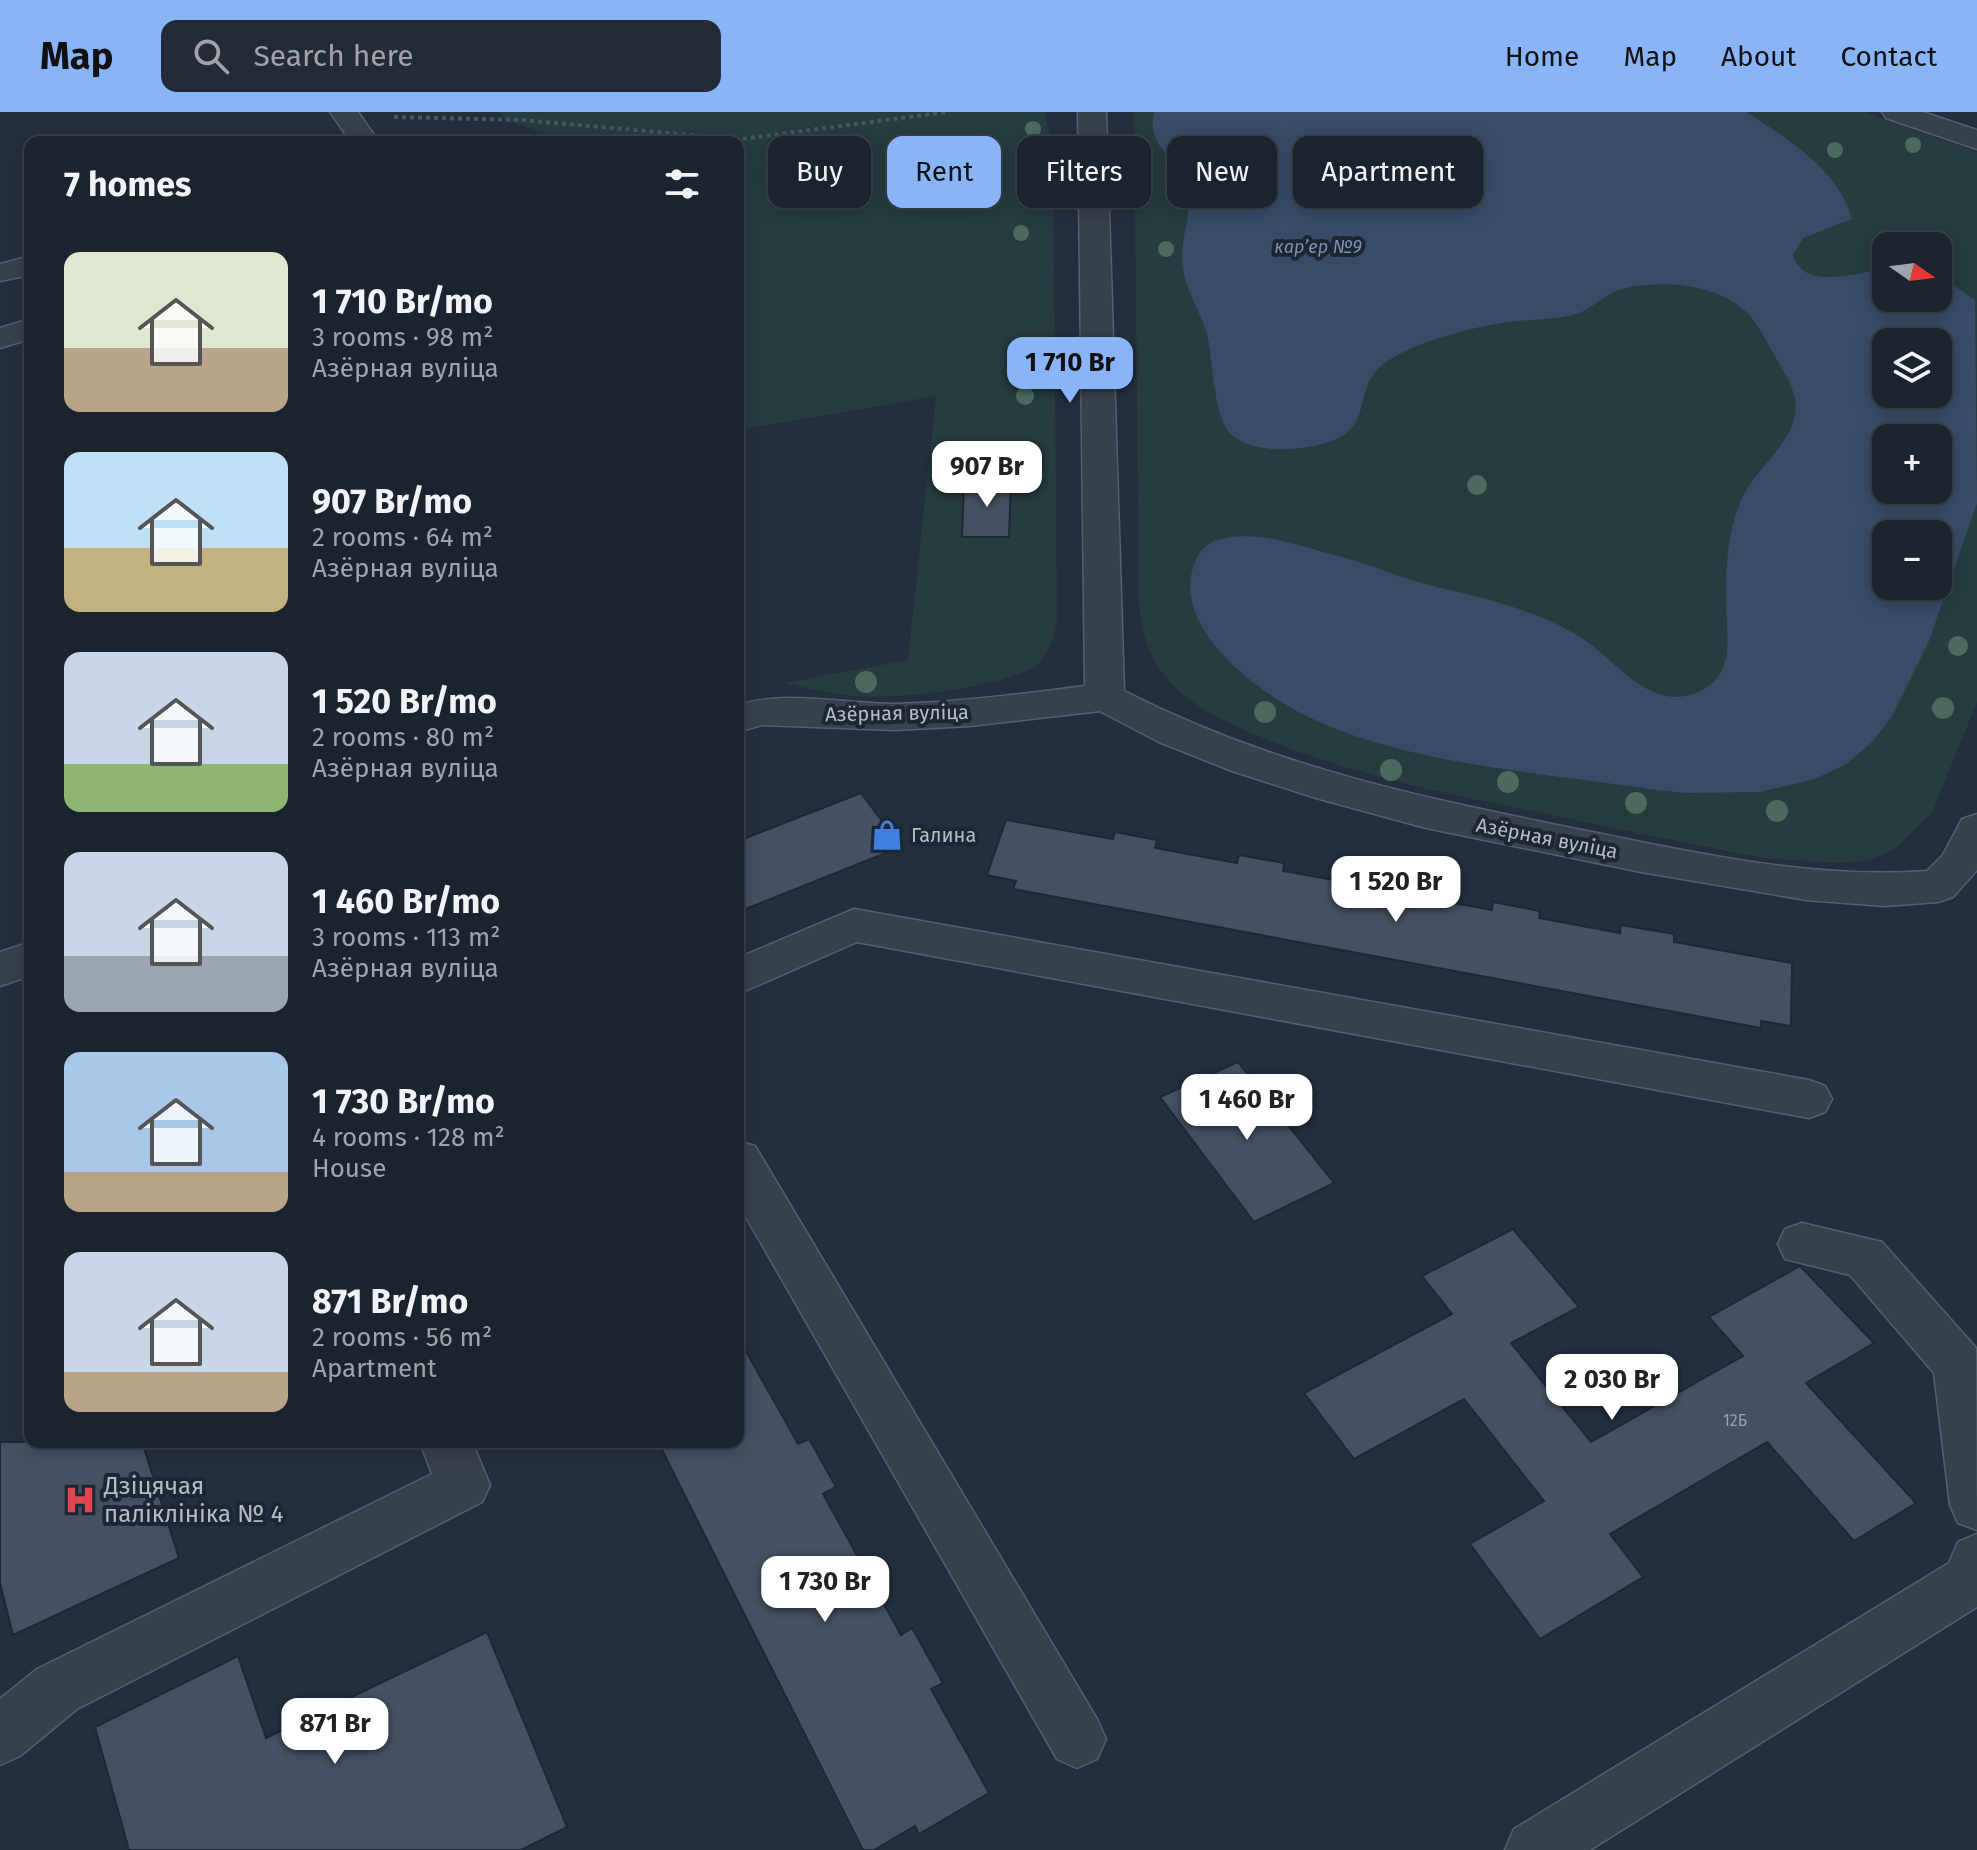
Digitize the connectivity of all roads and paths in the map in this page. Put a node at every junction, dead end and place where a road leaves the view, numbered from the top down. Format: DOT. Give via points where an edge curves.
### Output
graph roads {
  1 [pos="947,112"];
  2 [pos="1092,112"];
  3 [pos="1896,112"];
  4 [pos="346,115"];
  5 [pos="361,136"];
  6 [pos="705,136"];
  7 [pos="744,138"];
  8 [pos="1977,140"];
  9 [pos="24,331"];
  10 [pos="0,338"];
  11 [pos="1105,697"];
  12 [pos="745,704"];
  13 [pos="1972,851"];
  14 [pos="24,961"];
  15 [pos="0,969"];
  16 [pos="744,974"];
  17 [pos="1809,1099"];
  18 [pos="744,1170"];
  19 [pos="1802,1244"];
  20 [pos="448,1448"];
  21 [pos="1977,1505"];
  22 [pos="1977,1560"];
  23 [pos="0,1736"];
  24 [pos="1077,1739"];
  25 [pos="1535,1850"];
  1 -- 7 [label="path"];
  2 -- 11 [label="street"];
  3 -- 8 [label="street"];
  4 -- 5 [label="street"];
  4 -- 6 [label="path" via="440,116"];
  9 -- 10 [label="street"];
  11 -- 12 [label="street, Азёрная вуліца" via="895,717"];
  11 -- 13 [label="street, Азёрная вуліца" via="1173,732 1330,788 1641,857 1806,884 1885,890 1938,886"];
  14 -- 15 [label="street"];
  16 -- 17 [label="street" via="854,925"];
  18 -- 24 [label="street"];
  19 -- 21 [label="street" via="1865,1257 1958,1364"];
  20 -- 23 [label="street" via="463,1485 57,1689"];
  22 -- 25 [label="street" via="1976,1577"];
}
